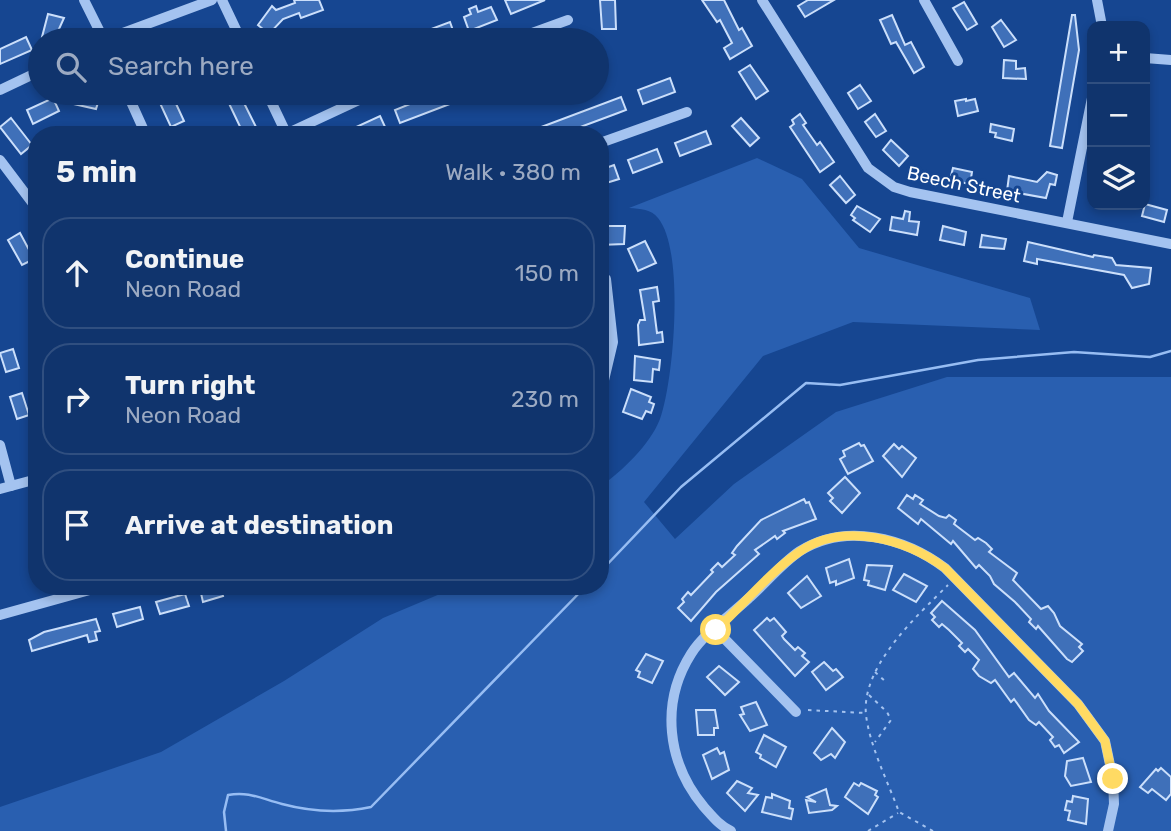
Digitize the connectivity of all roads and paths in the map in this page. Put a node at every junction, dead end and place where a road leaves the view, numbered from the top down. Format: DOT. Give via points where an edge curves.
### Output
graph roads {
  1 [pos="84,0"];
  2 [pos="212,0"];
  3 [pos="222,0"];
  4 [pos="762,0"];
  5 [pos="924,0"];
  6 [pos="1097,0"];
  7 [pos="568,20"];
  8 [pos="1101,21"];
  9 [pos="98,28"];
  10 [pos="136,28"];
  11 [pos="235,28"];
  12 [pos="546,28"];
  13 [pos="1150,58"];
  14 [pos="1171,60"];
  15 [pos="958,61"];
  16 [pos="28,77"];
  17 [pos="0,90"];
  18 [pos="132,105"];
  19 [pos="273,105"];
  20 [pos="349,105"];
  21 [pos="687,112"];
  22 [pos="1087,123"];
  23 [pos="142,126"];
  24 [pos="283,126"];
  25 [pos="304,126"];
  26 [pos="609,140"];
  27 [pos="0,160"];
  28 [pos="28,197"];
  29 [pos="1067,222"];
  30 [pos="1171,244"];
  31 [pos="609,306"];
  32 [pos="609,356"];
  33 [pos="0,445"];
  34 [pos="28,482"];
  35 [pos="6,488"];
  36 [pos="955,578"];
  37 [pos="72,595"];
  38 [pos="0,615"];
  39 [pos="716,630"];
  40 [pos="875,672"];
  41 [pos="887,683"];
  42 [pos="869,695"];
  43 [pos="796,712"];
  44 [pos="866,713"];
  45 [pos="874,742"];
  46 [pos="899,812"];
  47 [pos="723,829"];
  48 [pos="868,831"];
  49 [pos="933,831"];
  50 [pos="1108,831"];
  1 -- 9 [label="street"];
  2 -- 10 [label="street"];
  3 -- 11 [label="street"];
  4 -- 29 [label="street, Beech Street" via="876,176 910,192"];
  5 -- 15 [label="street"];
  6 -- 8 [label="street"];
  7 -- 12 [label="street"];
  13 -- 14 [label="street"];
  16 -- 17 [label="street"];
  18 -- 23 [label="street"];
  19 -- 24 [label="street"];
  20 -- 25 [label="street"];
  21 -- 26 [label="street"];
  22 -- 29 [label="street"];
  27 -- 28 [label="street"];
  29 -- 30 [label="street, Beech Street"];
  31 -- 32 [label="street" via="613,342"];
  33 -- 35 [label="street"];
  34 -- 35 [label="street"];
  36 -- 39 [label="street" via="926,554 897,541 850,535 800,551"];
  36 -- 40 [label="path" via="907,625"];
  36 -- 50 [label="street" via="1078,704 1105,741 1114,804"];
  37 -- 38 [label="street"];
  39 -- 43 [label="street"];
  39 -- 47 [label="street" via="692,652 678,680 670,716 674,755 690,790"];
  40 -- 41 [label="path"];
  40 -- 42 [label="path"];
  42 -- 44 [label="path"];
  42 -- 45 [label="path" via="891,720"];
  43 -- 44 [label="path"];
  44 -- 45 [label="path"];
  45 -- 46 [label="path"];
  46 -- 48 [label="path"];
  46 -- 49 [label="path"];
}
